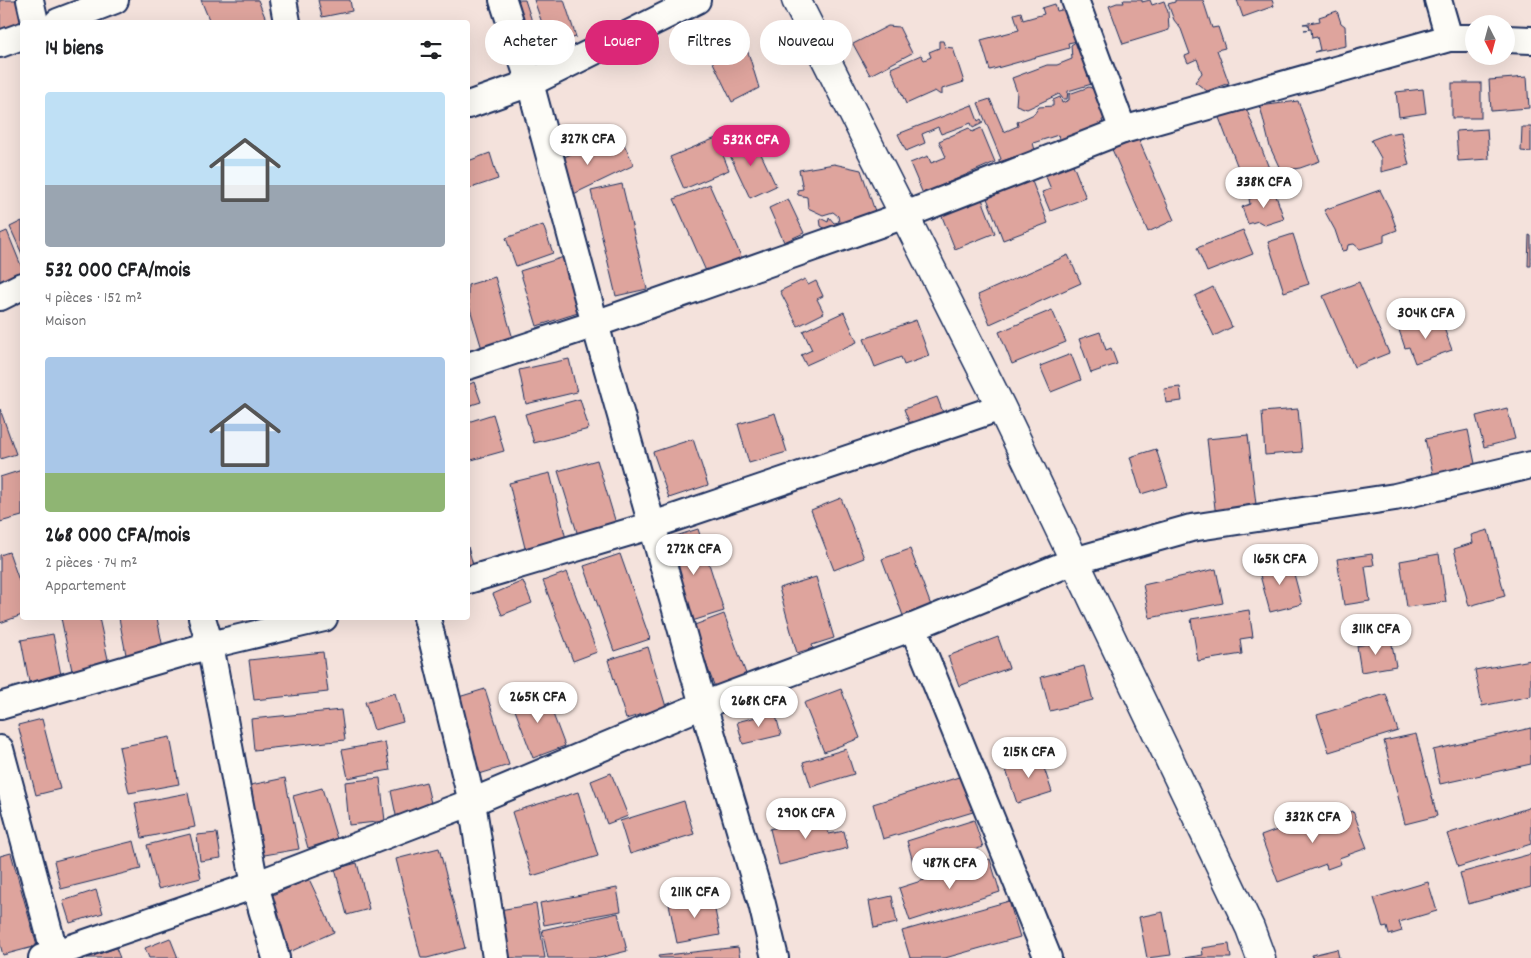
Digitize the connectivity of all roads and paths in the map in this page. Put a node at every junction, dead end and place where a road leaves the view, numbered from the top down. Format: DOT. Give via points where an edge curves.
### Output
graph roads {
  1 [pos="30,0"];
  2 [pos="115,0"];
  3 [pos="283,0"];
  4 [pos="503,0"];
  5 [pos="697,0"];
  6 [pos="796,0"];
  7 [pos="1075,0"];
  8 [pos="1438,0"];
  9 [pos="35,20"];
  10 [pos="63,20"];
  11 [pos="286,20"];
  12 [pos="20,37"];
  13 [pos="1461,38"];
  14 [pos="1515,39"];
  15 [pos="1531,40"];
  16 [pos="0,44"];
  17 [pos="530,83"];
  18 [pos="470,104"];
  19 [pos="1123,130"];
  20 [pos="905,215"];
  21 [pos="20,287"];
  22 [pos="0,297"];
  23 [pos="595,324"];
  24 [pos="470,365"];
  25 [pos="1001,407"];
  26 [pos="1531,465"];
  27 [pos="653,525"];
  28 [pos="1074,561"];
  29 [pos="470,579"];
  30 [pos="203,620"];
  31 [pos="316,620"];
  32 [pos="427,620"];
  33 [pos="913,627"];
  34 [pos="210,646"];
  35 [pos="703,705"];
  36 [pos="0,706"];
  37 [pos="0,749"];
  38 [pos="472,802"];
  39 [pos="255,885"];
  40 [pos="51,957"];
  41 [pos="276,958"];
  42 [pos="496,958"];
  43 [pos="775,958"];
  44 [pos="1048,958"];
  45 [pos="1261,958"];
  1 -- 9 [label="street"];
  2 -- 10 [label="street"];
  3 -- 11 [label="street"];
  4 -- 17 [label="street"];
  5 -- 17 [label="street"];
  6 -- 20 [label="street"];
  7 -- 19 [label="street"];
  8 -- 13 [label="street"];
  12 -- 16 [label="street"];
  13 -- 19 [label="street" via="1318,74"];
  14 -- 15 [label="street"];
  17 -- 18 [label="street"];
  17 -- 23 [label="street"];
  19 -- 20 [label="street"];
  20 -- 23 [label="street"];
  20 -- 25 [label="street"];
  21 -- 22 [label="street"];
  23 -- 24 [label="street"];
  23 -- 27 [label="street"];
  25 -- 27 [label="street"];
  25 -- 28 [label="street"];
  26 -- 28 [label="street" via="1395,497 1191,528"];
  27 -- 29 [label="street"];
  27 -- 35 [label="street"];
  28 -- 33 [label="street"];
  28 -- 45 [label="street" via="1250,928"];
  30 -- 34 [label="street"];
  31 -- 34 [label="street"];
  32 -- 38 [label="street"];
  33 -- 35 [label="street"];
  33 -- 44 [label="street"];
  34 -- 36 [label="street"];
  34 -- 39 [label="street"];
  35 -- 38 [label="street"];
  35 -- 43 [label="street"];
  37 -- 40 [label="street"];
  38 -- 39 [label="street"];
  38 -- 42 [label="street"];
  39 -- 40 [label="street"];
  39 -- 41 [label="street"];
}
